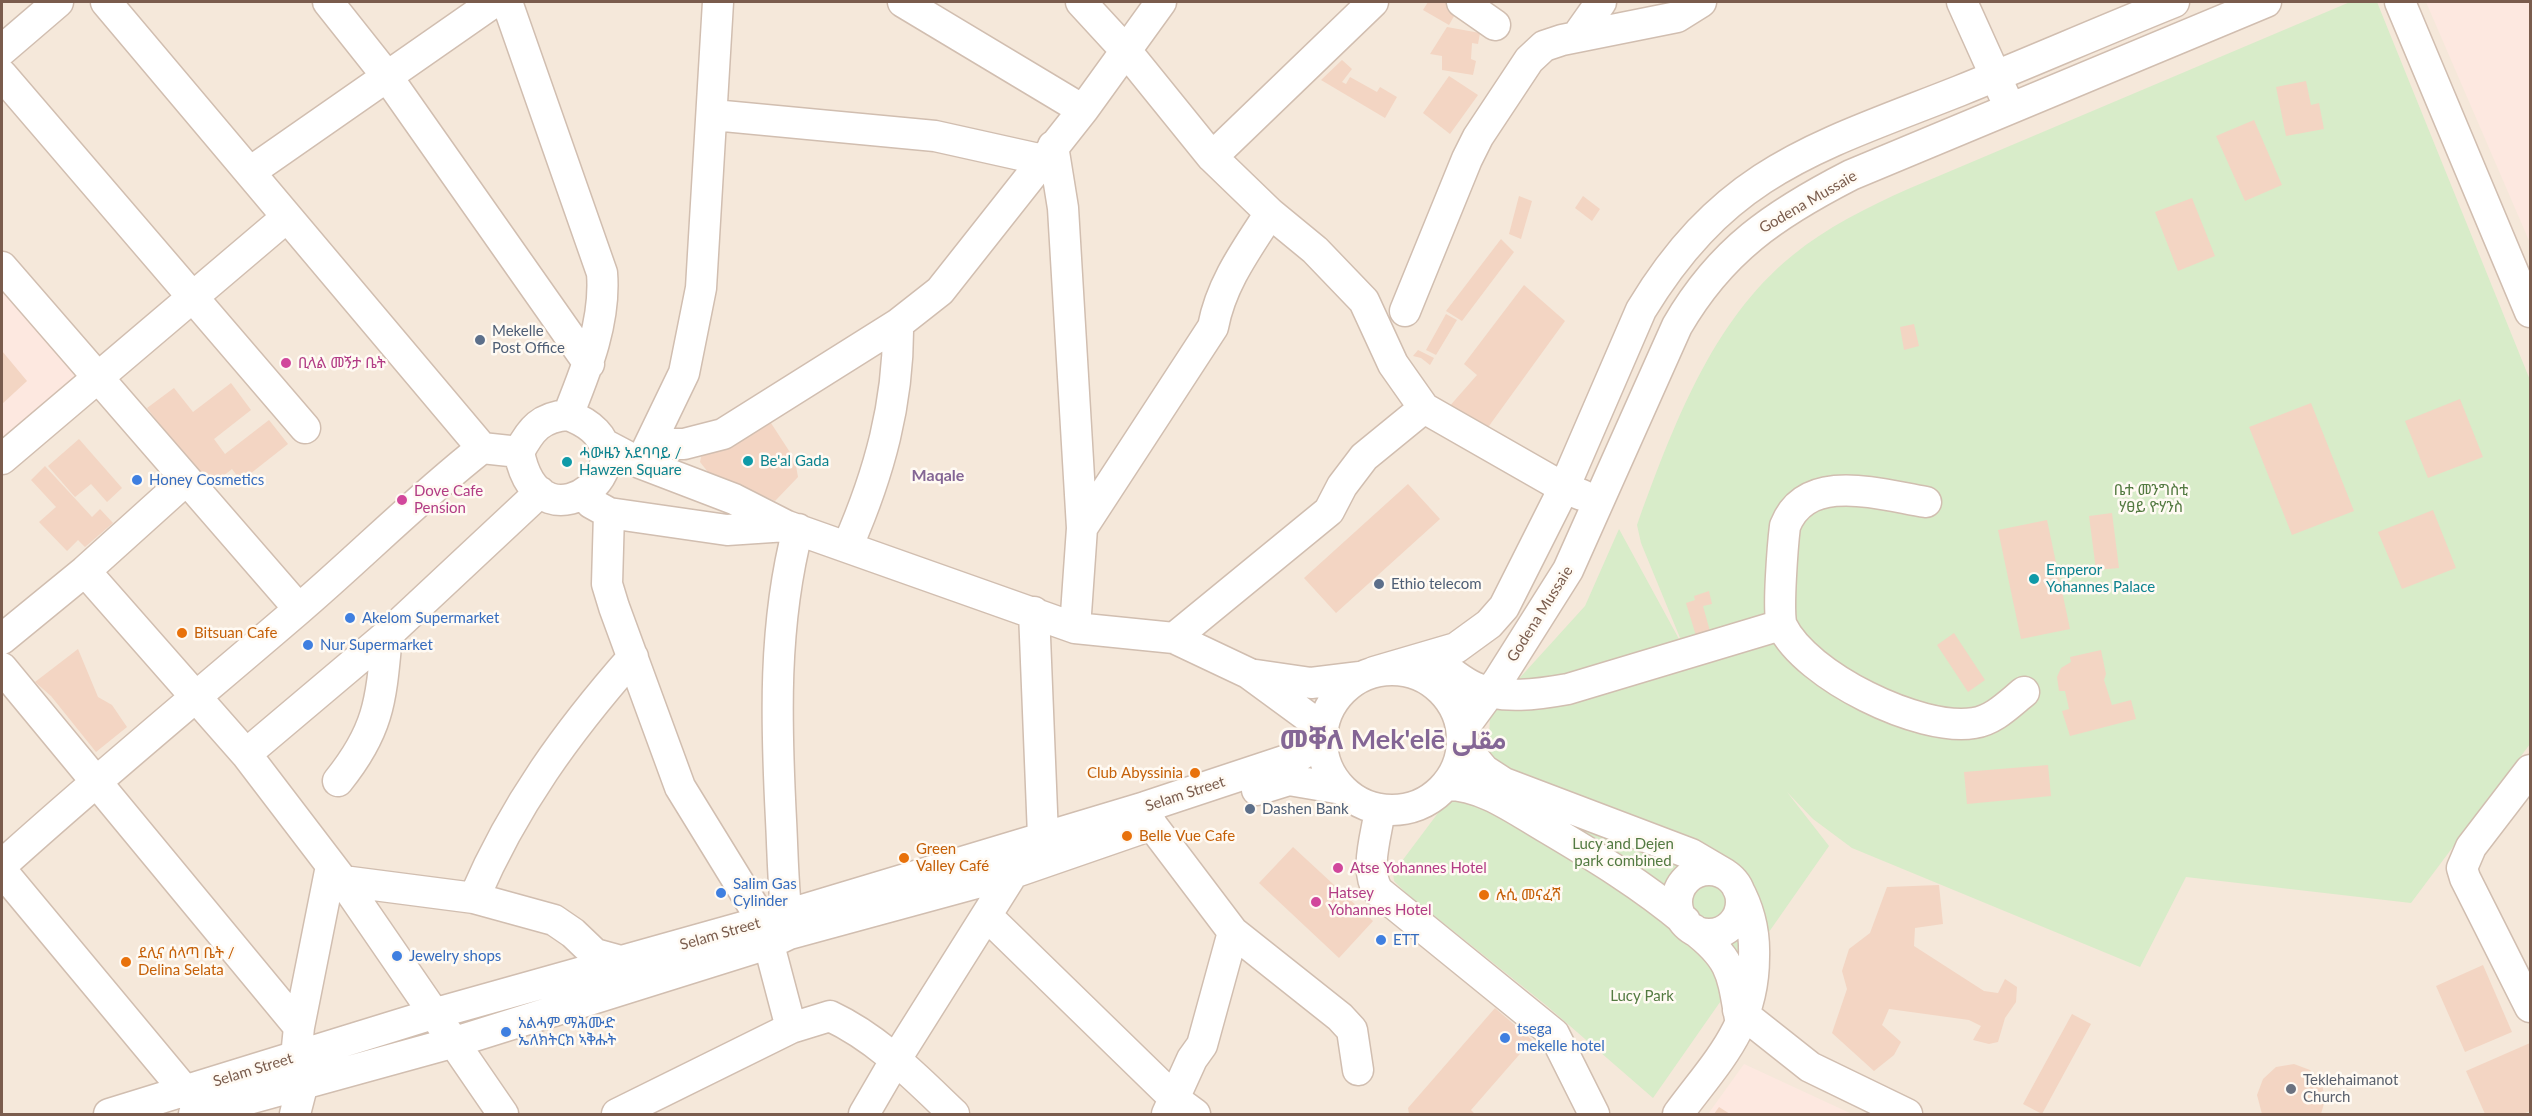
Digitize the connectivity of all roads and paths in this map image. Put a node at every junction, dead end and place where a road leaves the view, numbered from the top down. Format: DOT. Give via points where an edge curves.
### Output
graph roads {
  1 [pos="58,2"];
  2 [pos="106,2"];
  3 [pos="328,2"];
  4 [pos="494,2"];
  5 [pos="507,2"];
  6 [pos="718,2"];
  7 [pos="903,2"];
  8 [pos="1081,2"];
  9 [pos="1161,2"];
  10 [pos="1373,2"];
  11 [pos="1461,2"];
  12 [pos="1601,2"];
  13 [pos="1701,2"];
  14 [pos="1962,2"];
  15 [pos="2174,2"];
  16 [pos="2266,2"];
  17 [pos="2400,2"];
  18 [pos="1495,25"];
  19 [pos="1577,36"];
  20 [pos="2,50"];
  21 [pos="1127,52"];
  22 [pos="2,75"];
  23 [pos="386,75"];
  24 [pos="1995,76"];
  25 [pos="2010,109"];
  26 [pos="1083,110"];
  27 [pos="713,115"];
  28 [pos="1048,153"];
  29 [pos="1212,157"];
  30 [pos="250,172"];
  31 [pos="1270,213"];
  32 [pos="287,217"];
  33 [pos="2,267"];
  34 [pos="193,297"];
  35 [pos="2528,300"];
  36 [pos="1405,311"];
  37 [pos="898,324"];
  38 [pos="589,364"];
  39 [pos="98,378"];
  40 [pos="1424,408"];
  41 [pos="568,415"];
  42 [pos="305,428"];
  43 [pos="604,444"];
  44 [pos="482,448"];
  45 [pos="519,452"];
  46 [pos="646,454"];
  47 [pos="2,459"];
  48 [pos="186,480"];
  49 [pos="1564,488"];
  50 [pos="540,492"];
  51 [pos="580,497"];
  52 [pos="1926,502"];
  53 [pos="1600,503"];
  54 [pos="609,513"];
  55 [pos="793,528"];
  56 [pos="1082,528"];
  57 [pos="848,545"];
  58 [pos="84,571"];
  59 [pos="298,609"];
  60 [pos="1034,612"];
  61 [pos="1781,625"];
  62 [pos="1075,627"];
  63 [pos="387,635"];
  64 [pos="1174,638"];
  65 [pos="2,639"];
  66 [pos="633,657"];
  67 [pos="1432,657"];
  68 [pos="2,668"];
  69 [pos="1248,673"];
  70 [pos="1367,674"];
  71 [pos="1490,692"];
  72 [pos="2024,692"];
  73 [pos="195,696"];
  74 [pos="1322,731"];
  75 [pos="1462,737"];
  76 [pos="246,754"];
  77 [pos="2530,770"];
  78 [pos="95,781"];
  79 [pos="338,781"];
  80 [pos="1446,785"];
  81 [pos="1342,789"];
  82 [pos="1380,809"];
  83 [pos="1148,816"];
  84 [pos="1052,845"];
  85 [pos="2,866"];
  86 [pos="2,871"];
  87 [pos="1013,873"];
  88 [pos="337,874"];
  89 [pos="1731,881"];
  90 [pos="474,898"];
  91 [pos="988,917"];
  92 [pos="1689,925"];
  93 [pos="777,929"];
  94 [pos="1233,932"];
  95 [pos="624,962"];
  96 [pos="2530,1007"];
  97 [pos="433,1014"];
  98 [pos="1741,1017"];
  99 [pos="299,1027"];
  100 [pos="791,1028"];
  101 [pos="455,1042"];
  102 [pos="896,1059"];
  103 [pos="300,1070"];
  104 [pos="1358,1070"];
  105 [pos="196,1108"];
  106 [pos="1180,1110"];
  107 [pos="109,1114"];
  108 [pos="296,1114"];
  109 [pos="503,1114"];
  110 [pos="617,1114"];
  111 [pos="864,1114"];
  112 [pos="954,1114"];
  113 [pos="1594,1114"];
  114 [pos="1678,1114"];
  115 [pos="1907,1114"];
  1 -- 20 [label="street"];
  2 -- 30 [label="street"];
  3 -- 23 [label="street"];
  4 -- 23 [label="street"];
  5 -- 38 [label="street" via="602,273 603,308"];
  6 -- 27 [label="street"];
  7 -- 26 [label="street"];
  8 -- 21 [label="street"];
  9 -- 21 [label="street"];
  10 -- 29 [label="street"];
  11 -- 18 [label="street"];
  12 -- 19 [label="street"];
  13 -- 19 [label="street" via="1677,17"];
  14 -- 24 [label="street"];
  15 -- 24 [label="street"];
  16 -- 25 [label="street, Godena Mussaie"];
  17 -- 35 [label="street"];
  19 -- 36 [label="street" via="1544,46 1529,60 1478,136"];
  21 -- 26 [label="street"];
  21 -- 29 [label="street"];
  22 -- 34 [label="street"];
  23 -- 30 [label="street"];
  23 -- 38 [label="street"];
  24 -- 25 [label="street"];
  24 -- 49 [label="street" via="1805,152 1758,180 1712,217 1674,260 1641,310"];
  25 -- 53 [label="street, Godena Mussaie" via="1851,175 1790,209 1733,251 1700,289 1677,326"];
  26 -- 28 [label="street"];
  27 -- 28 [label="street" via="935,135"];
  27 -- 46 [label="street" via="700,288 684,373"];
  28 -- 37 [label="street" via="940,291"];
  28 -- 56 [label="street" via="1063,208"];
  29 -- 31 [label="street"];
  30 -- 32 [label="street"];
  31 -- 40 [label="street" via="1315,250 1364,301 1394,364"];
  31 -- 56 [label="street" via="1233,270 1217,304 1213,327"];
  32 -- 34 [label="street"];
  32 -- 44 [label="street"];
  33 -- 39 [label="street"];
  34 -- 39 [label="street"];
  34 -- 42 [label="street"];
  37 -- 46 [label="street" via="723,434"];
  37 -- 57 [label="street" via="898,355 883,455"];
  38 -- 41 [label="street"];
  39 -- 47 [label="street"];
  39 -- 48 [label="street"];
  40 -- 49 [label="street"];
  40 -- 64 [label="street" via="1364,457 1329,511"];
  41 -- 43 [label="street" via="587,422"];
  41 -- 45 [label="street" via="541,422 530,431"];
  43 -- 46 [label="street"];
  43 -- 51 [label="street" via="606,458 601,478"];
  44 -- 45 [label="street"];
  44 -- 59 [label="street"];
  45 -- 50 [label="street" via="529,482"];
  46 -- 55 [label="street"];
  48 -- 58 [label="street"];
  48 -- 59 [label="street"];
  49 -- 53 [label="street"];
  49 -- 67 [label="street" via="1504,607 1472,638"];
  50 -- 51 [label="street" via="553,499"];
  50 -- 63 [label="street"];
  51 -- 54 [label="street"];
  52 -- 61 [label="street" via="1847,490 1803,500 1785,526"];
  53 -- 71 [label="street, Godena Mussaie" via="1557,590"];
  54 -- 55 [label="street" via="727,530"];
  54 -- 66 [label="street" via="607,584"];
  55 -- 57 [label="street"];
  55 -- 93 [label="street" via="779,641"];
  56 -- 62 [label="street"];
  57 -- 60 [label="street"];
  58 -- 65 [label="street"];
  58 -- 73 [label="street"];
  59 -- 73 [label="street"];
  60 -- 62 [label="street"];
  60 -- 84 [label="street"];
  61 -- 71 [label="street" via="1568,689 1535,694"];
  61 -- 72 [label="street" via="1799,650 1839,682 1918,716 1973,723 1994,716"];
  62 -- 64 [label="street"];
  63 -- 76 [label="street"];
  63 -- 79 [label="street" via="381,691 371,733"];
  64 -- 69 [label="street"];
  66 -- 90 [label="street" via="580,717 538,776 504,832"];
  66 -- 93 [label="street" via="680,787"];
  67 -- 70 [label="street"];
  67 -- 71 [label="street" via="1463,682"];
  68 -- 78 [label="street"];
  69 -- 70 [label="street" via="1311,683"];
  69 -- 74 [label="street"];
  70 -- 74 [label="street" via="1337,695"];
  70 -- 75 [label="street" via="1404,670 1431,681 1452,702"];
  71 -- 75 [label="street, Godena Mussaie"];
  73 -- 76 [label="street"];
  73 -- 78 [label="street"];
  74 -- 81 [label="street" via="1326,764"];
  74 -- 83 [label="street, Selam Street" via="1310,750 1299,756"];
  75 -- 80 [label="street" via="1455,773"];
  75 -- 89 [label="street" via="1484,770 1504,783 1691,854"];
  76 -- 88 [label="street"];
  77 -- 96 [label="street" via="2471,847 2462,868"];
  78 -- 85 [label="street"];
  78 -- 99 [label="street"];
  80 -- 82 [label="street" via="1417,806"];
  80 -- 92 [label="street" via="1471,788 1507,805 1630,877"];
  81 -- 82 [label="street"];
  81 -- 83 [label="street" via="1289,780"];
  82 -- 113 [label="street" via="1372,872 1378,891 1554,1034"];
  83 -- 84 [label="street, Selam Street"];
  83 -- 94 [label="street"];
  84 -- 87 [label="street"];
  84 -- 93 [label="street, Selam Street"];
  86 -- 105 [label="street"];
  87 -- 91 [label="street"];
  87 -- 93 [label="street, Selam Street"];
  88 -- 90 [label="street"];
  88 -- 97 [label="street"];
  88 -- 99 [label="street"];
  89 -- 92 [label="street" via="1741,904 1731,925 1716,933 1704,933"];
  89 -- 92 [label="street" via="1707,870 1687,879 1677,900"];
  89 -- 98 [label="street" via="1747,904 1754,943 1753,990"];
  90 -- 95 [label="street" via="554,920 595,954"];
  91 -- 102 [label="street"];
  91 -- 106 [label="street"];
  92 -- 98 [label="street" via="1723,956"];
  93 -- 95 [label="street, Selam Street"];
  93 -- 100 [label="street"];
  93 -- 101 [label="street, Selam Street"];
  94 -- 104 [label="street" via="1352,1030"];
  94 -- 106 [label="street" via="1202,1045 1192,1059"];
  95 -- 97 [label="street, Selam Street"];
  97 -- 101 [label="street"];
  97 -- 103 [label="street, Selam Street"];
  98 -- 114 [label="street"];
  98 -- 115 [label="street" via="1810,1067"];
  99 -- 103 [label="street"];
  100 -- 102 [label="street" via="830,1016"];
  100 -- 110 [label="street"];
  101 -- 103 [label="street, Selam Street"];
  101 -- 109 [label="street"];
  102 -- 111 [label="street"];
  102 -- 112 [label="street"];
  103 -- 105 [label="street, Selam Street"];
  103 -- 108 [label="street"];
  105 -- 107 [label="street, Selam Street"];
}
